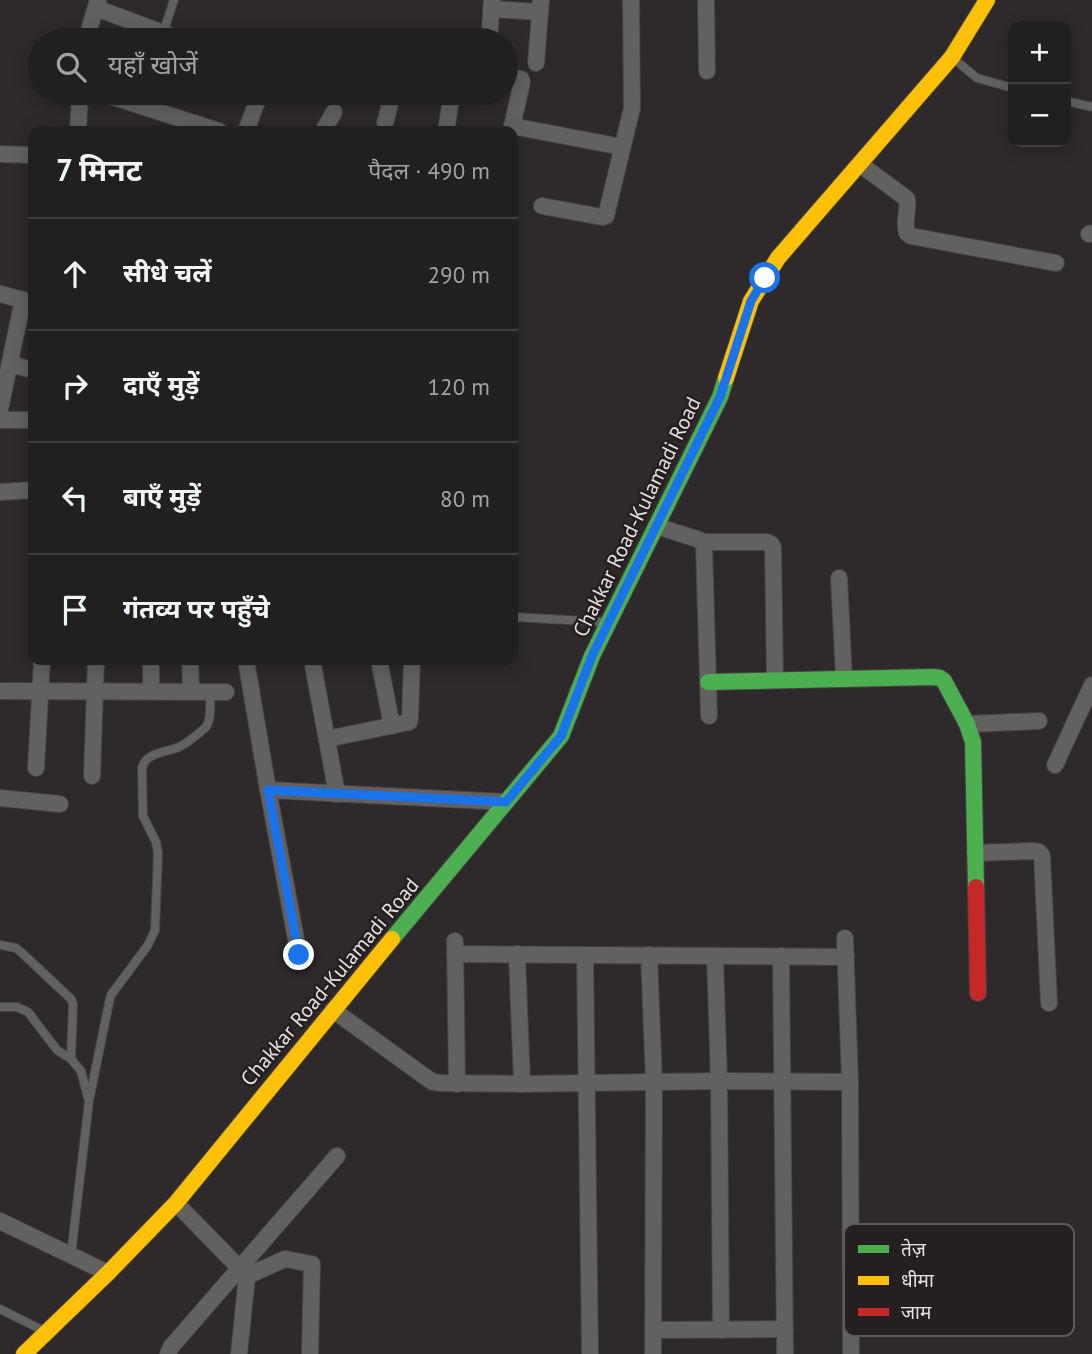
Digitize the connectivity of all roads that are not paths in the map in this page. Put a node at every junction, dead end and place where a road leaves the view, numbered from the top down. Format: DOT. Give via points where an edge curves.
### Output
graph roads {
  1 [pos="174,0"];
  2 [pos="631,0"];
  3 [pos="705,0"];
  4 [pos="987,0"];
  5 [pos="97,4"];
  6 [pos="492,5"];
  7 [pos="541,6"];
  8 [pos="90,28"];
  9 [pos="152,28"];
  10 [pos="165,28"];
  11 [pos="490,28"];
  12 [pos="952,58"];
  13 [pos="536,63"];
  14 [pos="707,71"];
  15 [pos="518,78"];
  16 [pos="1008,87"];
  17 [pos="518,101"];
  18 [pos="1071,102"];
  19 [pos="79,105"];
  20 [pos="138,105"];
  21 [pos="256,105"];
  22 [pos="390,105"];
  23 [pos="450,105"];
  24 [pos="517,105"];
  25 [pos="1092,107"];
  26 [pos="334,112"];
  27 [pos="385,124"];
  28 [pos="78,126"];
  29 [pos="203,126"];
  30 [pos="248,126"];
  31 [pos="326,126"];
  32 [pos="447,126"];
  33 [pos="513,126"];
  34 [pos="518,130"];
  35 [pos="622,147"];
  36 [pos="0,154"];
  37 [pos="28,155"];
  38 [pos="860,164"];
  39 [pos="542,205"];
  40 [pos="1056,263"];
  41 [pos="0,294"];
  42 [pos="28,302"];
  43 [pos="10,364"];
  44 [pos="28,368"];
  45 [pos="0,409"];
  46 [pos="0,420"];
  47 [pos="28,420"];
  48 [pos="28,490"];
  49 [pos="0,492"];
  50 [pos="656,526"];
  51 [pos="703,542"];
  52 [pos="839,578"];
  53 [pos="518,617"];
  54 [pos="608,622"];
  55 [pos="42,665"];
  56 [pos="96,665"];
  57 [pos="150,665"];
  58 [pos="190,665"];
  59 [pos="247,665"];
  60 [pos="313,665"];
  61 [pos="380,665"];
  62 [pos="412,665"];
  63 [pos="844,679"];
  64 [pos="775,680"];
  65 [pos="708,682"];
  66 [pos="1092,685"];
  67 [pos="0,691"];
  68 [pos="40,691"];
  69 [pos="96,691"];
  70 [pos="151,691"];
  71 [pos="191,691"];
  72 [pos="218,692"];
  73 [pos="709,716"];
  74 [pos="1039,721"];
  75 [pos="967,724"];
  76 [pos="392,726"];
  77 [pos="327,739"];
  78 [pos="1055,765"];
  79 [pos="36,768"];
  80 [pos="92,776"];
  81 [pos="268,790"];
  82 [pos="337,794"];
  83 [pos="0,798"];
  84 [pos="506,802"];
  85 [pos="60,804"];
  86 [pos="975,853"];
  87 [pos="845,938"];
  88 [pos="0,945"];
  89 [pos="517,954"];
  90 [pos="299,955"];
  91 [pos="585,955"];
  92 [pos="649,955"];
  93 [pos="715,956"];
  94 [pos="781,956"];
  95 [pos="846,957"];
  96 [pos="978,993"];
  97 [pos="1049,1003"];
  98 [pos="0,1007"];
  99 [pos="333,1010"];
  100 [pos="71,1059"];
  101 [pos="719,1081"];
  102 [pos="782,1081"];
  103 [pos="654,1082"];
  104 [pos="850,1082"];
  105 [pos="457,1084"];
  106 [pos="522,1084"];
  107 [pos="586,1084"];
  108 [pos="89,1101"];
  109 [pos="337,1156"];
  110 [pos="176,1203"];
  111 [pos="0,1221"];
  112 [pos="851,1224"];
  113 [pos="72,1255"];
  114 [pos="244,1272"];
  115 [pos="108,1273"];
  116 [pos="0,1309"];
  117 [pos="721,1329"];
  118 [pos="785,1329"];
  119 [pos="653,1331"];
  120 [pos="46,1332"];
  121 [pos="851,1336"];
  122 [pos="24,1354"];
  123 [pos="168,1354"];
  124 [pos="239,1354"];
  125 [pos="310,1354"];
  126 [pos="590,1354"];
  127 [pos="653,1354"];
  128 [pos="785,1354"];
  129 [pos="851,1354"];
  1 -- 10 [label="lane"];
  2 -- 35 [label="street" via="631,113"];
  3 -- 14 [label="street"];
  4 -- 12 [label="street, Chakkar Road-Kulamadi Road"];
  5 -- 8 [label="street"];
  5 -- 9 [label="street"];
  6 -- 7 [label="street"];
  6 -- 11 [label="street"];
  7 -- 13 [label="street"];
  12 -- 16 [label="lane" via="977,78"];
  12 -- 38 [label="street, Chakkar Road-Kulamadi Road"];
  15 -- 17 [label="street" via="522,82"];
  18 -- 25 [label="lane"];
  19 -- 28 [label="street"];
  20 -- 29 [label="street"];
  21 -- 30 [label="street"];
  22 -- 27 [label="street"];
  23 -- 32 [label="street"];
  24 -- 33 [label="street"];
  26 -- 31 [label="street"];
  34 -- 35 [label="street"];
  35 -- 39 [label="street" via="606,216"];
  36 -- 37 [label="street"];
  38 -- 40 [label="street" via="907,199 905,228 911,236"];
  38 -- 50 [label="street, Chakkar Road-Kulamadi Road" via="778,258 751,301 720,397"];
  41 -- 42 [label="street"];
  42 -- 43 [label="street"];
  43 -- 44 [label="street"];
  43 -- 45 [label="street"];
  46 -- 47 [label="street"];
  48 -- 49 [label="street"];
  50 -- 51 [label="street"];
  50 -- 54 [label="street, Chakkar Road-Kulamadi Road"];
  51 -- 64 [label="street" via="767,542 773,547"];
  51 -- 65 [label="street"];
  52 -- 63 [label="street"];
  53 -- 54 [label="lane"];
  54 -- 84 [label="street, Chakkar Road-Kulamadi Road" via="561,736"];
  55 -- 68 [label="street"];
  56 -- 69 [label="street"];
  57 -- 70 [label="street"];
  58 -- 71 [label="street"];
  59 -- 81 [label="street"];
  60 -- 77 [label="street"];
  61 -- 76 [label="street"];
  62 -- 76 [label="street" via="411,718"];
  63 -- 64 [label="street"];
  63 -- 75 [label="street" via="940,678"];
  64 -- 65 [label="street"];
  65 -- 73 [label="street"];
  66 -- 78 [label="street"];
  67 -- 68 [label="street"];
  68 -- 69 [label="street"];
  68 -- 79 [label="street"];
  69 -- 70 [label="street"];
  69 -- 80 [label="street"];
  70 -- 71 [label="street"];
  71 -- 72 [label="street"];
  72 -- 108 [label="lane" via="206,727 179,747 143,761 143,817 158,847 155,930 111,995"];
  74 -- 75 [label="street"];
  75 -- 86 [label="street" via="973,742"];
  76 -- 77 [label="street"];
  77 -- 82 [label="street"];
  81 -- 82 [label="street"];
  81 -- 90 [label="street"];
  82 -- 84 [label="street"];
  83 -- 85 [label="street"];
  84 -- 99 [label="street, Chakkar Road-Kulamadi Road"];
  86 -- 96 [label="street"];
  86 -- 97 [label="street" via="1034,851 1042,856"];
  87 -- 95 [label="street"];
  88 -- 100 [label="lane" via="16,948 71,999"];
  89 -- 91 [label="street"];
  89 -- 105 [label="street" via="455,947"];
  89 -- 106 [label="street"];
  91 -- 92 [label="street"];
  91 -- 107 [label="street"];
  92 -- 93 [label="street"];
  92 -- 103 [label="street"];
  93 -- 94 [label="street"];
  93 -- 101 [label="street"];
  94 -- 95 [label="street"];
  94 -- 102 [label="street"];
  95 -- 104 [label="street"];
  98 -- 100 [label="lane" via="28,1012 57,1050"];
  99 -- 105 [label="street" via="433,1082"];
  99 -- 110 [label="street, Chakkar Road-Kulamadi Road"];
  100 -- 108 [label="lane" via="82,1073"];
  101 -- 102 [label="street"];
  101 -- 103 [label="street"];
  101 -- 117 [label="street"];
  102 -- 104 [label="street"];
  102 -- 118 [label="street"];
  103 -- 107 [label="street"];
  103 -- 119 [label="street"];
  104 -- 112 [label="street"];
  105 -- 106 [label="street"];
  106 -- 107 [label="street"];
  107 -- 126 [label="street"];
  108 -- 113 [label="lane"];
  109 -- 114 [label="street"];
  110 -- 114 [label="street"];
  110 -- 115 [label="street, Chakkar Road-Kulamadi Road"];
  111 -- 113 [label="street"];
  113 -- 115 [label="street"];
  114 -- 123 [label="street"];
  114 -- 124 [label="street"];
  114 -- 125 [label="street" via="285,1259 312,1264"];
  115 -- 120 [label="street, Chakkar Road-Kulamadi Road"];
  116 -- 120 [label="lane"];
  117 -- 118 [label="street"];
  117 -- 119 [label="street"];
  118 -- 128 [label="street"];
  119 -- 127 [label="street"];
  120 -- 122 [label="street, Chakkar Road-Kulamadi Road"];
  121 -- 129 [label="street"];
}
